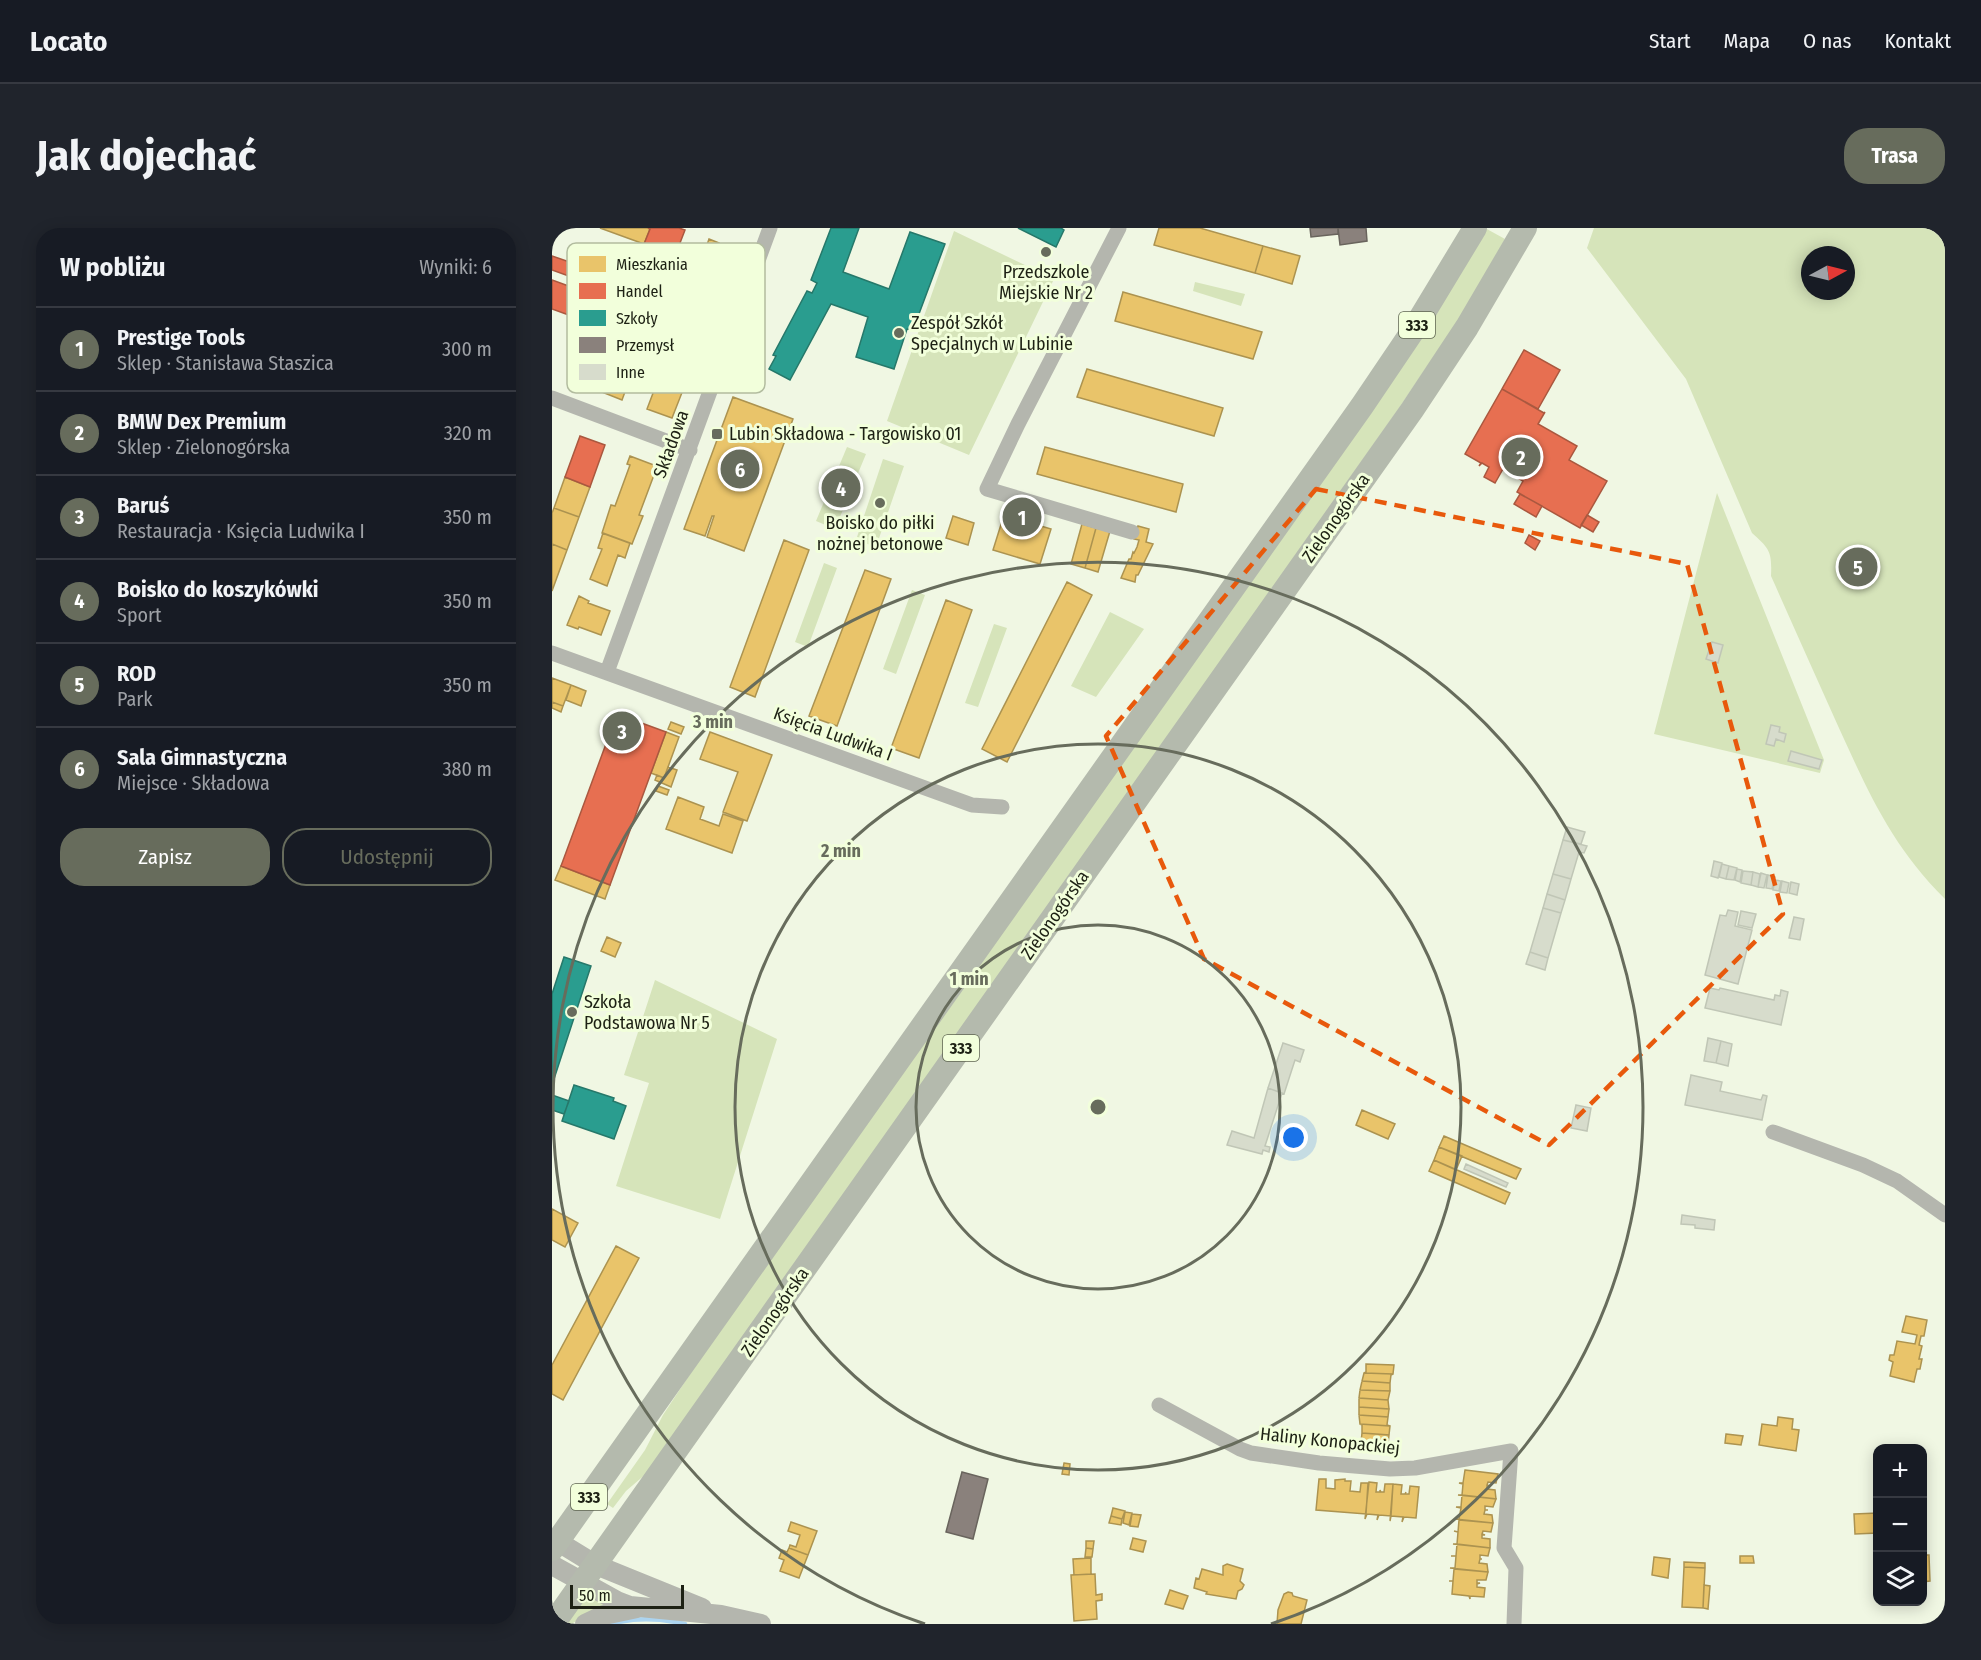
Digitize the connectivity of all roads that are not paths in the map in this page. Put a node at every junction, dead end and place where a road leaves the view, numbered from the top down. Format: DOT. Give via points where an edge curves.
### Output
graph roads {
  1 [pos="770,228"];
  2 [pos="1119,228"];
  3 [pos="1475,228"];
  4 [pos="1525,228"];
  5 [pos="765,243"];
  6 [pos="711,393"];
  7 [pos="552,398"];
  8 [pos="690,450"];
  9 [pos="1132,532"];
  10 [pos="552,653"];
  11 [pos="607,672"];
  12 [pos="1002,807"];
  13 [pos="1773,1132"];
  14 [pos="1945,1215"];
  15 [pos="1159,1405"];
  16 [pos="554,1543"];
  17 [pos="552,1565"];
  18 [pos="590,1573"];
  19 [pos="638,1608"];
  20 [pos="733,1620"];
  21 [pos="553,1624"];
  22 [pos="585,1624"];
  23 [pos="761,1624"];
  24 [pos="1514,1624"];
  1 -- 5 [label="street, Składowa"];
  2 -- 9 [label="street" via="987,489"];
  3 -- 16 [label="main road, 333" via="1362,406"];
  4 -- 18 [label="main road, Zielonogórska / 333" via="1467,327 1404,422"];
  6 -- 8 [label="street, Składowa"];
  7 -- 8 [label="street"];
  8 -- 11 [label="street, Składowa"];
  10 -- 11 [label="street, Księcia Ludwika I"];
  11 -- 12 [label="street, Księcia Ludwika I" via="972,805"];
  13 -- 14 [label="street" via="1897,1181"];
  15 -- 24 [label="street, Haliny Konopackiej" via="1251,1453 1319,1463 1415,1468 1511,1451 1504,1548 1516,1568"];
  16 -- 18 [label="street"];
  17 -- 18 [label="street"];
  18 -- 19 [label="street" via="616,1601"];
  18 -- 20 [label="street"];
  18 -- 21 [label="main road, Zielonogórska / 333"];
  19 -- 20 [label="street"];
  19 -- 22 [label="street"];
  20 -- 23 [label="street"];
}
